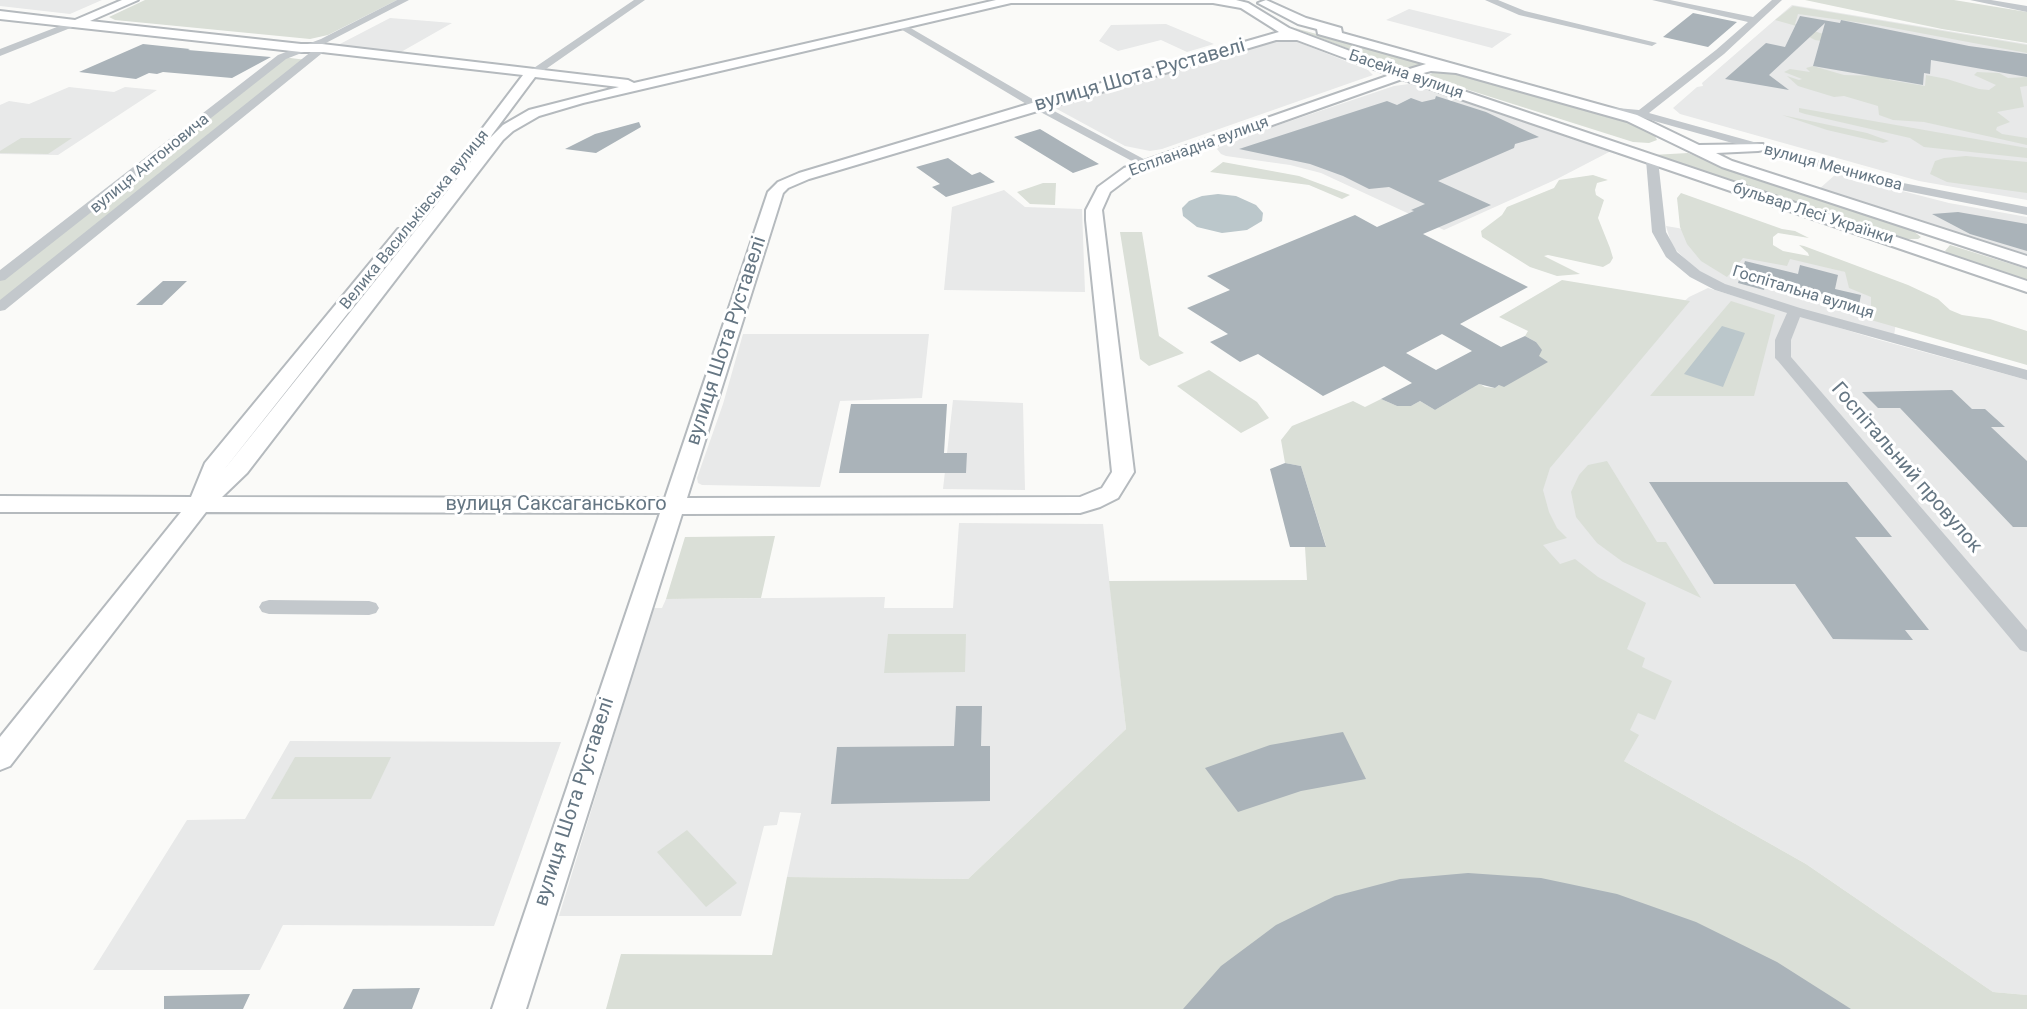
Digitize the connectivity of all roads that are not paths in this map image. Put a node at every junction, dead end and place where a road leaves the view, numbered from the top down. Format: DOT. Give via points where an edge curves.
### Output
graph roads {
  1 [pos="132,0"];
  2 [pos="404,0"];
  3 [pos="640,0"];
  4 [pos="982,0"];
  5 [pos="1002,0"];
  6 [pos="1011,0"];
  7 [pos="1234,0"];
  8 [pos="1259,0"];
  9 [pos="1490,0"];
  10 [pos="1657,0"];
  11 [pos="1777,0"];
  12 [pos="1975,0"];
  13 [pos="1216,1"];
  14 [pos="962,6"];
  15 [pos="2027,9"];
  16 [pos="0,15"];
  17 [pos="1754,20"];
  18 [pos="75,23"];
  19 [pos="902,26"];
  20 [pos="1297,36"];
  21 [pos="1652,43"];
  22 [pos="301,48"];
  23 [pos="318,51"];
  24 [pos="0,53"];
  25 [pos="1442,68"];
  26 [pos="1458,69"];
  27 [pos="531,74"];
  28 [pos="1402,75"];
  29 [pos="631,86"];
  30 [pos="610,87"];
  31 [pos="1441,88"];
  32 [pos="1036,106"];
  33 [pos="1604,110"];
  34 [pos="1641,114"];
  35 [pos="495,122"];
  36 [pos="1655,128"];
  37 [pos="1600,141"];
  38 [pos="1623,146"];
  39 [pos="1758,147"];
  40 [pos="1698,149"];
  41 [pos="1724,149"];
  42 [pos="1652,160"];
  43 [pos="1147,164"];
  44 [pos="2027,211"];
  45 [pos="1942,234"];
  46 [pos="1923,251"];
  47 [pos="2027,262"];
  48 [pos="0,277"];
  49 [pos="2027,287"];
  50 [pos="0,307"];
  51 [pos="1795,311"];
  52 [pos="2027,375"];
  53 [pos="1110,493"];
  54 [pos="0,504"];
  55 [pos="200,505"];
  56 [pos="673,505"];
  57 [pos="269,608"];
  58 [pos="369,608"];
  59 [pos="2027,644"];
  60 [pos="0,758"];
  61 [pos="509,1009"];
  1 -- 18 [label="main road"];
  2 -- 22 [label="street, вулиця Антоновича" via="324,41"];
  3 -- 27 [label="street"];
  4 -- 14 [label="main road, Велика Васильківська вулиця"];
  5 -- 6 [label="main road"];
  6 -- 13 [label="main road"];
  6 -- 14 [label="main road, Велика Васильківська вулиця"];
  7 -- 13 [label="main road"];
  8 -- 26 [label="main road, Басейна вулиця" via="1282,17 1308,27"];
  8 -- 34 [label="main road, Басейна вулиця" via="1315,25"];
  9 -- 21 [label="street" via="1522,14"];
  10 -- 17 [label="street"];
  11 -- 17 [label="street"];
  12 -- 15 [label="street"];
  13 -- 20 [label="main road, Басейна вулиця" via="1252,8"];
  14 -- 19 [label="main road, Велика Васильківська вулиця"];
  14 -- 29 [label="main road, Велика Васильківська вулиця"];
  16 -- 18 [label="main road"];
  17 -- 34 [label="street"];
  18 -- 22 [label="main road"];
  18 -- 24 [label="street"];
  19 -- 29 [label="main road, Велика Васильківська вулиця"];
  19 -- 32 [label="street"];
  20 -- 28 [label="main road, Басейна вулиця"];
  20 -- 32 [label="main road, вулиця Шота Руставелі" via="1275,36"];
  22 -- 23 [label="main road" via="304,52"];
  22 -- 48 [label="street, вулиця Антоновича" via="282,57"];
  23 -- 27 [label="main road"];
  23 -- 50 [label="street, вулиця Антоновича"];
  25 -- 26 [label="main road, Еспланадна вулиця"];
  25 -- 28 [label="main road, Еспланадна вулиця"];
  25 -- 31 [label="main road" via="1426,74"];
  26 -- 33 [label="main road, Басейна вулиця"];
  27 -- 29 [label="main road"];
  27 -- 30 [label="main road"];
  27 -- 35 [label="main road"];
  28 -- 31 [label="main road, Басейна вулиця"];
  28 -- 43 [label="main road, Еспланадна вулиця"];
  29 -- 30 [label="main road"];
  29 -- 55 [label="main road, Велика Васильківська вулиця" via="534,114 498,137 238,468"];
  30 -- 35 [label="main road, Велика Васильківська вулиця" via="533,107"];
  31 -- 37 [label="main road, Басейна вулиця"];
  32 -- 43 [label="street"];
  32 -- 56 [label="main road, вулиця Шота Руставелі" via="804,176 776,192"];
  33 -- 34 [label="street"];
  33 -- 36 [label="main road, бульвар Лесі Українки"];
  34 -- 40 [label="main road"];
  34 -- 41 [label="street"];
  35 -- 55 [label="main road, Велика Васильківська вулиця" via="213,468"];
  36 -- 38 [label="main road" via="1665,138 1665,145"];
  36 -- 40 [label="main road, бульвар Лесі Українки"];
  37 -- 38 [label="main road"];
  37 -- 42 [label="main road, бульвар Лесі Українки"];
  38 -- 40 [label="main road" via="1649,151"];
  39 -- 41 [label="main road"];
  39 -- 44 [label="street, вулиця Мечникова" via="1896,186"];
  40 -- 41 [label="main road, бульвар Лесі Українки"];
  41 -- 45 [label="main road, бульвар Лесі Українки"];
  42 -- 46 [label="main road, бульвар Лесі Українки"];
  42 -- 51 [label="street, Госпітальна вулиця" via="1659,232 1671,254 1695,274 1720,287"];
  43 -- 53 [label="main road, Еспланадна вулиця" via="1114,180 1103,190 1094,210 1123,472"];
  45 -- 46 [label="main road"];
  45 -- 47 [label="main road, бульвар Лесі Українки"];
  46 -- 49 [label="main road, бульвар Лесі Українки"];
  51 -- 52 [label="street, Госпітальна вулиця"];
  51 -- 59 [label="street, Госпітальний провулок" via="1783,340 1783,358"];
  53 -- 56 [label="main road, вулиця Саксаганського" via="1080,505"];
  54 -- 55 [label="main road, вулиця Саксаганського"];
  55 -- 56 [label="main road, вулиця Саксаганського"];
  55 -- 60 [label="main road, Велика Васильківська вулиця"];
  56 -- 61 [label="main road, вулиця Шота Руставелі"];
  57 -- 58 [label="street"];
}
